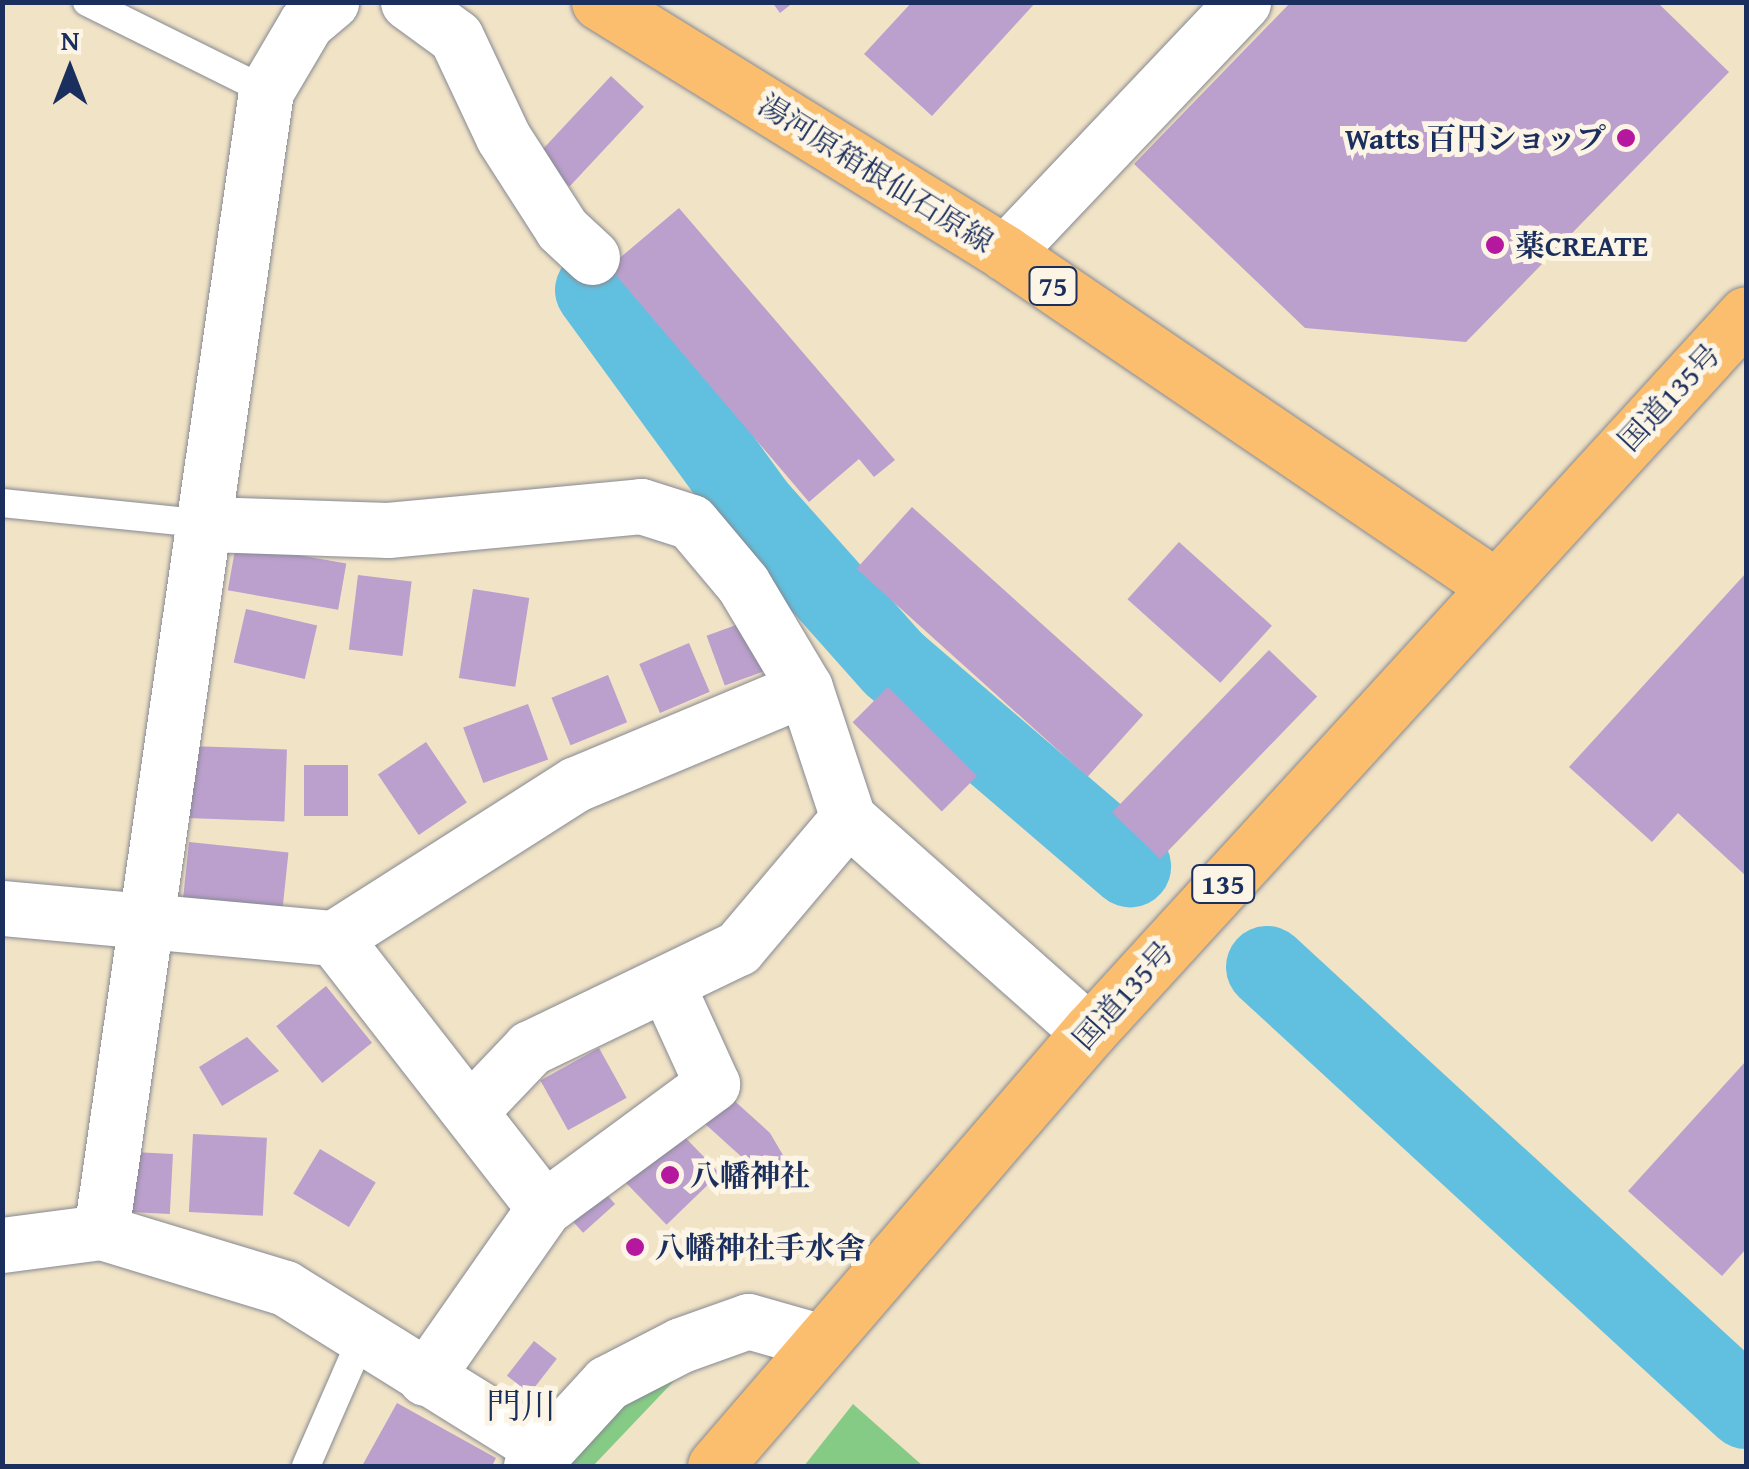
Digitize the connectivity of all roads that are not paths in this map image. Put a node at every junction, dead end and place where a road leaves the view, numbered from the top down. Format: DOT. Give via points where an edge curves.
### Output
graph roads {
  1 [pos="87,2"];
  2 [pos="331,2"];
  3 [pos="408,2"];
  4 [pos="600,2"];
  5 [pos="1244,2"];
  6 [pos="266,91"];
  7 [pos="1006,253"];
  8 [pos="592,256"];
  9 [pos="1746,314"];
  10 [pos="2,502"];
  11 [pos="207,524"];
  12 [pos="1495,586"];
  13 [pos="804,688"];
  14 [pos="848,818"];
  15 [pos="2,908"];
  16 [pos="142,923"];
  17 [pos="334,938"];
  18 [pos="666,983"];
  19 [pos="1089,1032"];
  20 [pos="472,1110"];
  21 [pos="544,1208"];
  22 [pos="101,1232"];
  23 [pos="2,1245"];
  24 [pos="361,1340"];
  25 [pos="818,1341"];
  26 [pos="425,1378"];
  27 [pos="536,1457"];
  28 [pos="306,1466"];
  29 [pos="714,1466"];
  1 -- 6 [label="lane"];
  2 -- 6 [label="street" via="306,23"];
  3 -- 8 [label="street" via="456,37 503,138 562,229"];
  4 -- 7 [label="main road, 湯河原箱根仙石原線 / 75"];
  5 -- 7 [label="street"];
  6 -- 11 [label="street"];
  7 -- 12 [label="main road, 湯河原箱根仙石原線 / 75"];
  9 -- 12 [label="main road, 国道135号 / 135"];
  10 -- 11 [label="lane"];
  11 -- 13 [label="street" via="388,530 641,506 692,522 743,584"];
  11 -- 16 [label="street"];
  12 -- 19 [label="main road, 国道135号 / 135"];
  13 -- 14 [label="street"];
  13 -- 17 [label="street" via="576,784"];
  14 -- 18 [label="street" via="738,948"];
  14 -- 19 [label="street"];
  15 -- 16 [label="street"];
  16 -- 17 [label="street"];
  16 -- 22 [label="street"];
  17 -- 20 [label="street"];
  18 -- 20 [label="street" via="530,1048"];
  18 -- 21 [label="street" via="712,1084"];
  19 -- 25 [label="main road, 国道135号 / 135"];
  20 -- 21 [label="street"];
  21 -- 26 [label="street"];
  22 -- 23 [label="street"];
  22 -- 24 [label="street" via="284,1288"];
  24 -- 26 [label="street"];
  24 -- 28 [label="lane"];
  25 -- 27 [label="street" via="748,1321 681,1346 607,1382"];
  25 -- 29 [label="main road, 国道135号 / 135"];
  26 -- 27 [label="street"];
}
